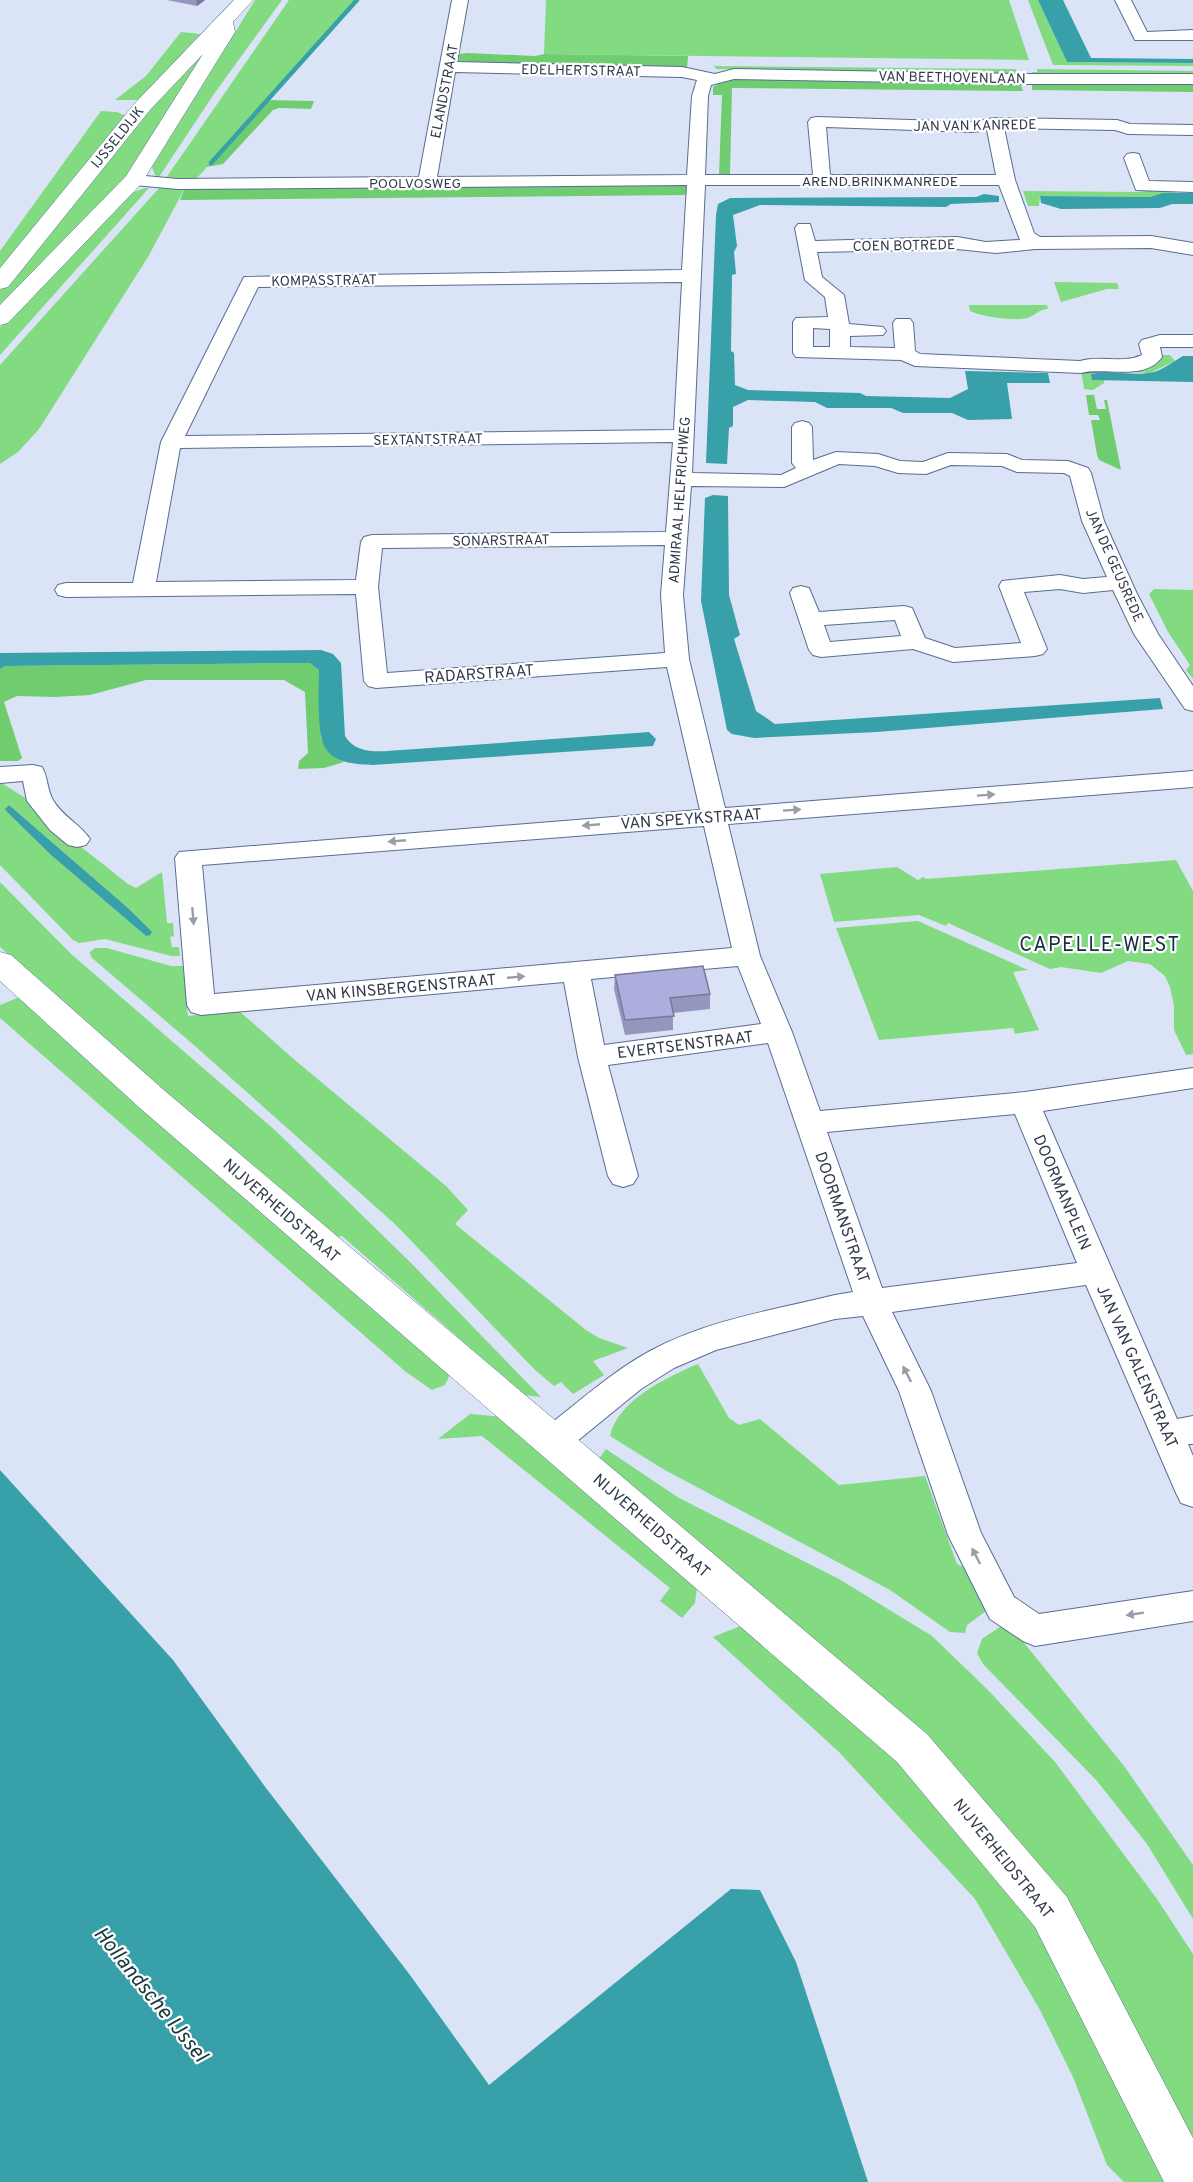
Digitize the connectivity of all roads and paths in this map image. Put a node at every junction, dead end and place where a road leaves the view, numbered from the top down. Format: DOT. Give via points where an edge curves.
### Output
graph roads {
  1 [pos="244,0"];
  2 [pos="460,0"];
  3 [pos="1123,0"];
  4 [pos="223,21"];
  5 [pos="1193,36"];
  6 [pos="449,67"];
  7 [pos="712,78"];
  8 [pos="1193,79"];
  9 [pos="994,123"];
  10 [pos="1193,130"];
  11 [pos="1133,158"];
  12 [pos="134,180"];
  13 [pos="696,180"];
  14 [pos="1006,180"];
  15 [pos="822,181"];
  16 [pos="427,182"];
  17 [pos="1193,187"];
  18 [pos="831,231"];
  19 [pos="805,235"];
  20 [pos="1035,243"];
  21 [pos="1193,249"];
  22 [pos="693,276"];
  23 [pos="0,282"];
  24 [pos="0,318"];
  25 [pos="903,323"];
  26 [pos="839,326"];
  27 [pos="876,331"];
  28 [pos="1193,341"];
  29 [pos="840,353"];
  30 [pos="905,354"];
  31 [pos="802,427"];
  32 [pos="684,436"];
  33 [pos="171,442"];
  34 [pos="811,470"];
  35 [pos="681,478"];
  36 [pos="676,538"];
  37 [pos="1121,583"];
  38 [pos="367,587"];
  39 [pos="66,590"];
  40 [pos="143,590"];
  41 [pos="801,593"];
  42 [pos="810,619"];
  43 [pos="915,642"];
  44 [pos="677,659"];
  45 [pos="1193,704"];
  46 [pos="0,775"];
  47 [pos="1193,779"];
  48 [pos="712,816"];
  49 [pos="77,839"];
  50 [pos="188,858"];
  51 [pos="747,956"];
  52 [pos="0,963"];
  53 [pos="576,972"];
  54 [pos="778,1032"];
  55 [pos="592,1057"];
  56 [pos="1193,1078"];
  57 [pos="1025,1103"];
  58 [pos="810,1123"];
  59 [pos="623,1176"];
  60 [pos="1096,1272"];
  61 [pos="872,1303"];
  62 [pos="1181,1432"];
  63 [pos="553,1441"];
  64 [pos="1193,1493"];
  65 [pos="1193,1606"];
  66 [pos="1190,2182"];
  1 -- 4 [label="street, IJSSELDIJK"];
  2 -- 6 [label="street, ELANDSTRAAT"];
  3 -- 5 [label="street" via="1144,43"];
  4 -- 12 [label="street" via="226,32"];
  4 -- 23 [label="street, IJSSELDIJK" via="143,106"];
  6 -- 7 [label="street, EDELHERTSTRAAT" via="682,72"];
  6 -- 16 [label="street, ELANDSTRAAT"];
  7 -- 8 [label="street, VAN BEETHOVENLAAN" via="734,74"];
  7 -- 13 [label="street, ADMIRAAL HELFRICHWEG" via="702,85 700,96"];
  9 -- 10 [label="street, JAN VAN KANREDE"];
  9 -- 14 [label="street"];
  9 -- 15 [label="street, JAN VAN KANREDE" via="974,127 817,122"];
  11 -- 17 [label="street" via="1142,186"];
  12 -- 16 [label="street, POOLVOSWEG" via="178,184"];
  12 -- 24 [label="street"];
  13 -- 15 [label="street, AREND BRINKMANREDE"];
  13 -- 16 [label="street, POOLVOSWEG"];
  13 -- 22 [label="street, ADMIRAAL HELFRICHWEG"];
  14 -- 15 [label="street, AREND BRINKMANREDE"];
  14 -- 20 [label="street" via="1026,235"];
  18 -- 19 [label="street, COEN BOTREDE"];
  19 -- 20 [label="street, COEN BOTREDE" via="957,243 972,248 1012,248"];
  19 -- 26 [label="street" via="814,280 834,295"];
  20 -- 21 [label="street, COEN BOTREDE" via="1151,242"];
  22 -- 32 [label="street, ADMIRAAL HELFRICHWEG"];
  22 -- 33 [label="street, KOMPASSTRAAT" via="250,281"];
  25 -- 30 [label="street"];
  26 -- 27 [label="street"];
  26 -- 29 [label="street"];
  26 -- 29 [label="street" via="803,321 803,353"];
  28 -- 30 [label="street" via="1149,344 1152,357 1136,365 915,360"];
  29 -- 30 [label="street"];
  31 -- 34 [label="street" via="803,463"];
  32 -- 33 [label="street, SEXTANTSTRAAT"];
  32 -- 35 [label="street, ADMIRAAL HELFRICHWEG"];
  33 -- 40 [label="street, KOMPASSTRAAT"];
  34 -- 35 [label="street, JAN DE GEUSREDE" via="781,482"];
  34 -- 37 [label="street, JAN DE GEUSREDE" via="836,458 878,460 898,467 930,468 954,458 1007,460 1017,466 1068,467 1080,473 1093,521"];
  35 -- 36 [label="street, ADMIRAAL HELFRICHWEG"];
  36 -- 38 [label="street, SONARSTRAAT" via="372,542"];
  36 -- 44 [label="street, ADMIRAAL HELFRICHWEG" via="672,595"];
  37 -- 43 [label="street" via="1010,586 1035,649 953,655"];
  37 -- 45 [label="street, JAN DE GEUSREDE" via="1146,634"];
  38 -- 40 [label="street"];
  38 -- 44 [label="street, RADARSTRAAT" via="376,681"];
  39 -- 40 [label="street"];
  41 -- 42 [label="street"];
  42 -- 43 [label="street" via="904,613"];
  42 -- 43 [label="street" via="821,650"];
  44 -- 48 [label="street, ADMIRAAL HELFRICHWEG"];
  46 -- 49 [label="street" via="33,773 40,801"];
  48 -- 47 [label="street, VAN SPEYKSTRAAT, one-way"];
  48 -- 50 [label="street, VAN SPEYKSTRAAT, one-way"];
  48 -- 51 [label="street, DOORMANSTRAAT"];
  50 -- 53 [label="street, VAN KINSBERGENSTRAAT, one-way" via="201,1005"];
  51 -- 53 [label="street, VAN KINSBERGENSTRAAT"];
  51 -- 54 [label="street, DOORMANSTRAAT"];
  52 -- 63 [label="street, NIJVERHEIDSTRAAT" via="170,1115"];
  53 -- 55 [label="street, EVERTSENSTRAAT"];
  54 -- 55 [label="street, EVERTSENSTRAAT"];
  54 -- 58 [label="street, DOORMANSTRAAT"];
  55 -- 59 [label="street, EVERTSENSTRAAT"];
  56 -- 57 [label="street"];
  57 -- 58 [label="street"];
  57 -- 60 [label="street, DOORMANPLEIN"];
  58 -- 61 [label="street, DOORMANSTRAAT"];
  60 -- 61 [label="street, DOORMANPLEIN"];
  60 -- 62 [label="street, JAN VAN GALENSTRAAT"];
  61 -- 63 [label="street, DOORMANPLEIN" via="835,1307 710,1339 663,1359"];
  65 -- 61 [label="street, DOORMANSTRAAT, one-way" via="1035,1630 1002,1608 965,1535 915,1391"];
  62 -- 64 [label="street, JAN VAN GALENSTRAAT"];
  63 -- 66 [label="street, NIJVERHEIDSTRAAT" via="912,1748 1051,1912"];
}
